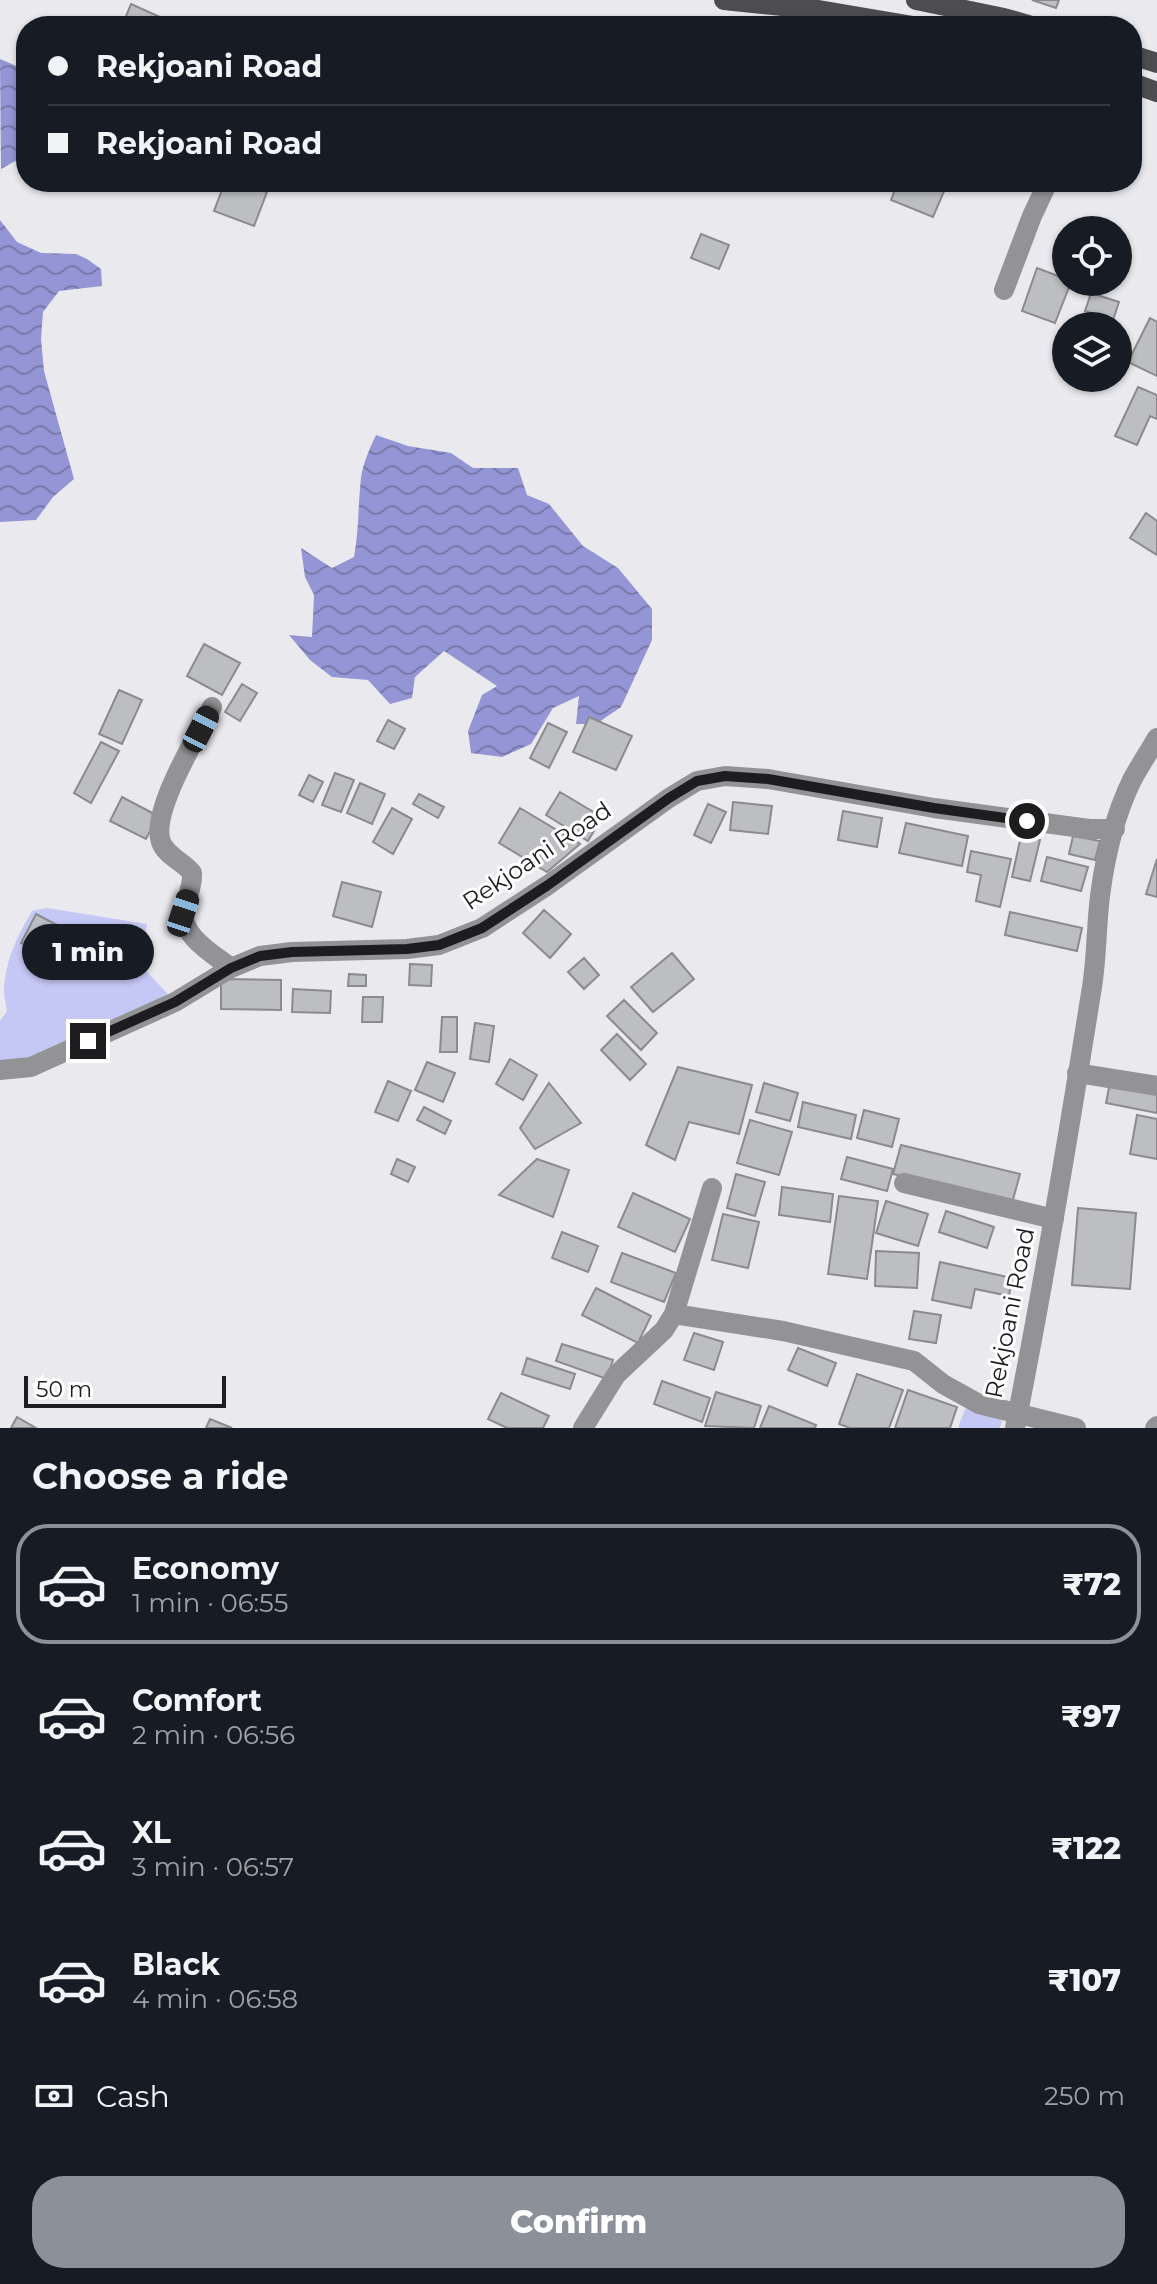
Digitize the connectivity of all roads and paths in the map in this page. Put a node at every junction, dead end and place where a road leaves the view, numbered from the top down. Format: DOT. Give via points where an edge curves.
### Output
graph roads {
  1 [pos="724,0"];
  2 [pos="916,0"];
  3 [pos="970,5"];
  4 [pos="854,16"];
  5 [pos="1002,16"];
  6 [pos="1043,192"];
  7 [pos="1004,290"];
  8 [pos="212,707"];
  9 [pos="1157,738"];
  10 [pos="1115,829"];
  11 [pos="231,968"];
  12 [pos="0,1070"];
  13 [pos="1077,1073"];
  14 [pos="1157,1086"];
  15 [pos="904,1183"];
  16 [pos="712,1188"];
  17 [pos="1054,1219"];
  18 [pos="674,1314"];
  19 [pos="1016,1422"];
  20 [pos="583,1428"];
  21 [pos="1076,1428"];
  1 -- 4 [label="main road"];
  2 -- 3 [label="main road"];
  3 -- 5 [label="main road"];
  6 -- 7 [label="street"];
  8 -- 11 [label="street" via="166,798 160,841 192,873 183,913 186,926"];
  9 -- 10 [label="street, Rekjoani Road" via="1133,779"];
  10 -- 11 [label="street, Rekjoani Road" via="725,776 697,781 482,928 439,945 292,952 260,956"];
  10 -- 13 [label="street, Rekjoani Road" via="1100,895 1092,989"];
  11 -- 12 [label="street, Rekjoani Road" via="175,1002 31,1067"];
  13 -- 14 [label="street"];
  13 -- 17 [label="street, Rekjoani Road"];
  15 -- 17 [label="street"];
  16 -- 18 [label="street"];
  17 -- 19 [label="street, Rekjoani Road"];
  18 -- 19 [label="street" via="783,1331 914,1361 943,1384"];
  18 -- 20 [label="street" via="616,1375"];
  19 -- 21 [label="street"];
}
